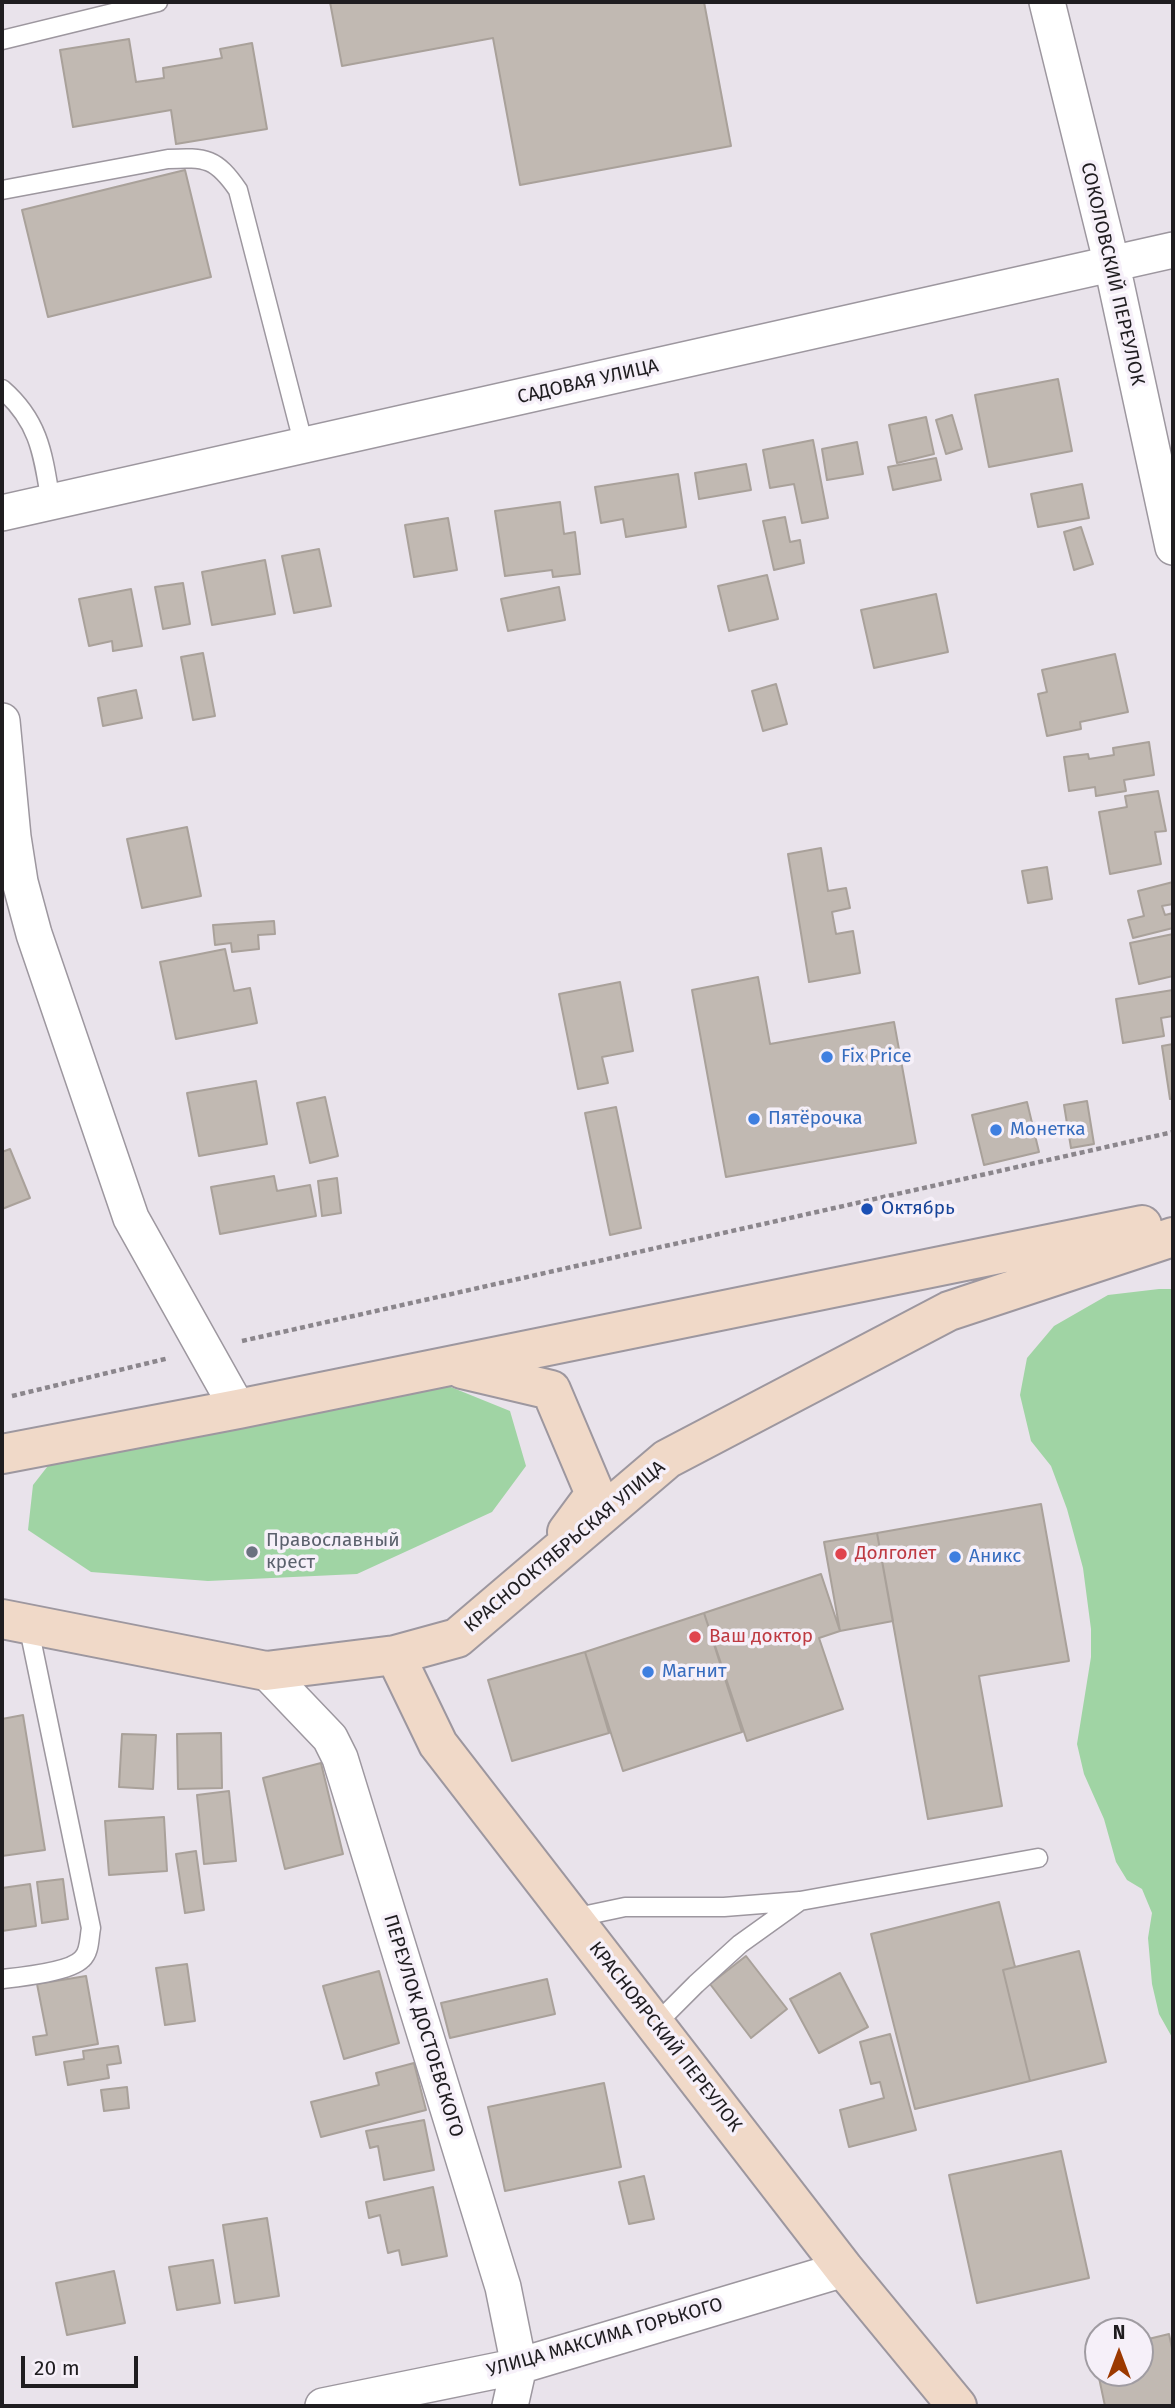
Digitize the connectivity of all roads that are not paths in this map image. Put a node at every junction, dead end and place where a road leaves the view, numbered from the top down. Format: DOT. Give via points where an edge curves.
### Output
graph roads {
  1 [pos="158,2"];
  2 [pos="1047,2"];
  3 [pos="2,40"];
  4 [pos="2,190"];
  5 [pos="1173,250"];
  6 [pos="1112,265"];
  7 [pos="2,389"];
  8 [pos="304,446"];
  9 [pos="51,503"];
  10 [pos="2,513"];
  11 [pos="1173,547"];
  12 [pos="2,721"];
  13 [pos="1173,1219"];
  14 [pos="1173,1237"];
  15 [pos="449,1366"];
  16 [pos="238,1409"];
  17 [pos="45,1446"];
  18 [pos="2,1454"];
  19 [pos="2,1475"];
  20 [pos="543,1565"];
  21 [pos="11,1614"];
  22 [pos="395,1655"];
  23 [pos="266,1671"];
  24 [pos="1038,1858"];
  25 [pos="800,1901"];
  26 [pos="573,1918"];
  27 [pos="2,1979"];
  28 [pos="655,2025"];
  29 [pos="844,2269"];
  30 [pos="519,2366"];
  31 [pos="323,2406"];
  32 [pos="510,2406"];
  33 [pos="957,2406"];
  1 -- 3 [label="lane"];
  2 -- 6 [label="street, СОКОЛОВСКИЙ ПЕРЕУЛОК"];
  4 -- 8 [label="lane" via="168,159 196,157 218,165 239,190"];
  5 -- 6 [label="street, САДОВАЯ УЛИЦА"];
  6 -- 8 [label="street, САДОВАЯ УЛИЦА"];
  6 -- 11 [label="street, СОКОЛОВСКИЙ ПЕРЕУЛОК"];
  7 -- 9 [label="lane" via="20,405 37,439"];
  8 -- 9 [label="street, САДОВАЯ УЛИЦА"];
  9 -- 10 [label="street, САДОВАЯ УЛИЦА"];
  12 -- 16 [label="street" via="20,882 131,1219"];
  13 -- 15 [label="main road"];
  14 -- 20 [label="main road, КРАСНООКТЯБРЬСКАЯ УЛИЦА" via="949,1311 667,1459"];
  15 -- 16 [label="main road"];
  15 -- 20 [label="main road" via="551,1390 594,1494"];
  16 -- 17 [label="main road"];
  17 -- 18 [label="main road"];
  17 -- 19 [label="main road"];
  20 -- 22 [label="main road, КРАСНООКТЯБРЬСКАЯ УЛИЦА" via="457,1638"];
  21 -- 23 [label="main road, КРАСНООКТЯБРЬСКАЯ УЛИЦА"];
  21 -- 27 [label="lane" via="90,1928 83,1959 69,1967"];
  22 -- 23 [label="main road, КРАСНООКТЯБРЬСКАЯ УЛИЦА"];
  22 -- 26 [label="main road, КРАСНОЯРСКИЙ ПЕРЕУЛОК" via="438,1744"];
  23 -- 30 [label="street, ПЕРЕУЛОК ДОСТОЕВСКОГО" via="330,1738 340,1758 503,2287"];
  24 -- 25 [label="lane"];
  25 -- 26 [label="lane" via="625,1907"];
  25 -- 28 [label="lane" via="740,1944"];
  26 -- 28 [label="main road, КРАСНОЯРСКИЙ ПЕРЕУЛОК"];
  28 -- 29 [label="main road, КРАСНОЯРСКИЙ ПЕРЕУЛОК"];
  29 -- 30 [label="street, УЛИЦА МАКСИМА ГОРЬКОГО"];
  29 -- 33 [label="main road, КРАСНОЯРСКИЙ ПЕРЕУЛОК"];
  30 -- 31 [label="street, УЛИЦА МАКСИМА ГОРЬКОГО"];
  30 -- 32 [label="street, ПЕРЕУЛОК ДОСТОЕВСКОГО"];
}
